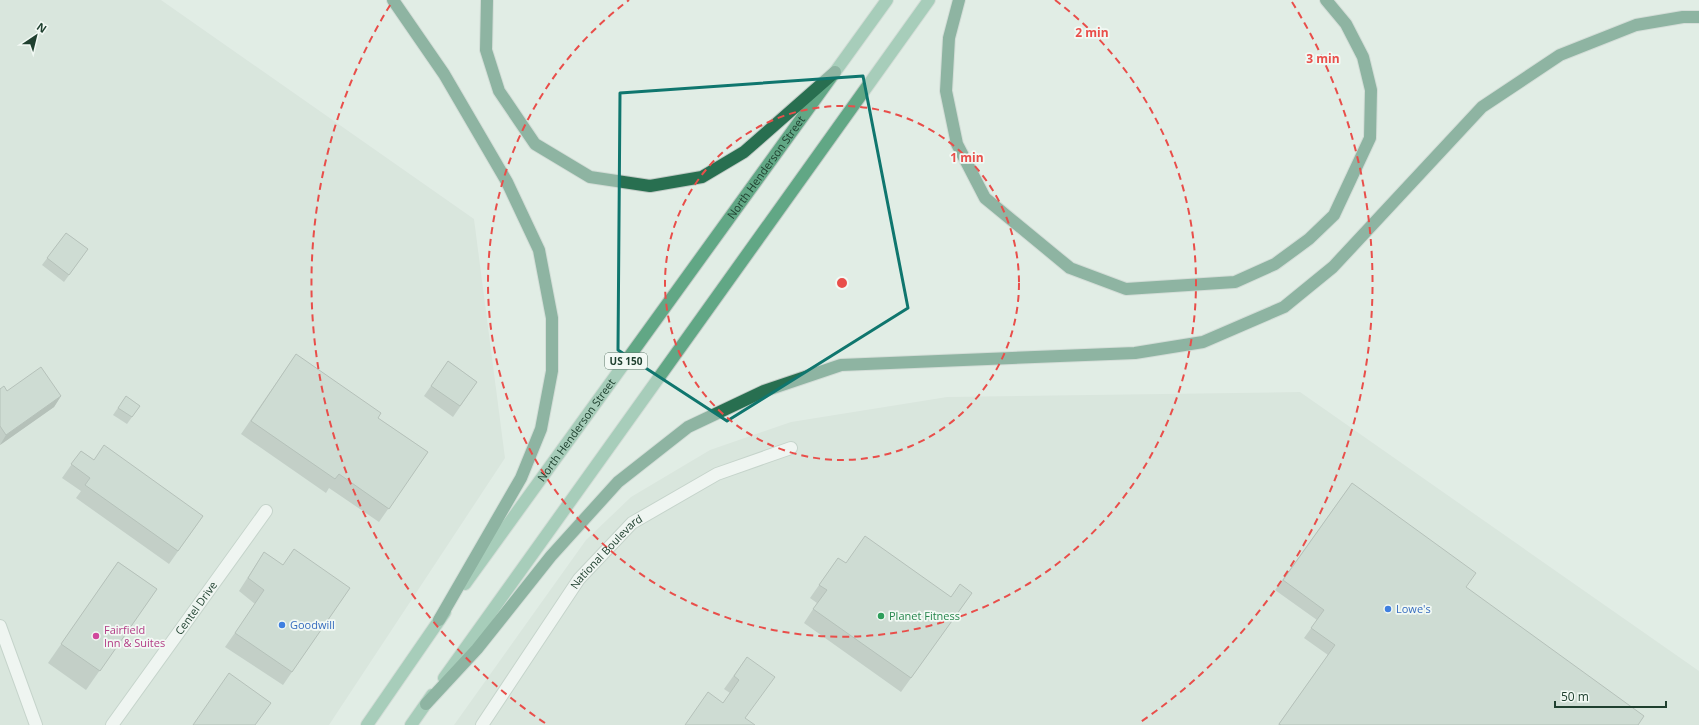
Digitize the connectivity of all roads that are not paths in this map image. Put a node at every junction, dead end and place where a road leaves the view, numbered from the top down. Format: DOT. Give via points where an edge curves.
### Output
graph roads {
  1 [pos="393,0"];
  2 [pos="487,0"];
  3 [pos="887,0"];
  4 [pos="930,0"];
  5 [pos="959,0"];
  6 [pos="1326,0"];
  7 [pos="1699,17"];
  8 [pos="835,72"];
  9 [pos="791,448"];
  10 [pos="266,511"];
  11 [pos="439,620"];
  12 [pos="0,626"];
  13 [pos="426,704"];
  14 [pos="36,725"];
  15 [pos="112,725"];
  16 [pos="367,725"];
  17 [pos="411,725"];
  18 [pos="482,725"];
  1 -- 11 [label="highway" via="444,74 507,182 539,250 552,318 552,372 542,429 521,478"];
  2 -- 8 [label="highway" via="486,50 499,91 535,144 590,177 650,186 702,177 744,152"];
  3 -- 8 [label="main road, North Henderson Street / US 150"];
  4 -- 13 [label="main road, US 150"];
  5 -- 6 [label="highway" via="949,38 946,91 957,144 985,198 1070,268 1126,289 1235,282 1275,264 1309,239 1334,215 1370,138 1371,90 1363,57 1346,24"];
  7 -- 13 [label="highway" via="1683,17 1636,25 1560,55 1482,107 1333,267 1284,307 1203,342 1135,354 841,365 764,391 688,427 618,482 551,556 477,649"];
  8 -- 11 [label="main road, North Henderson Street / US 150"];
  9 -- 18 [label="street, National Boulevard" via="717,474 632,523 579,579"];
  10 -- 15 [label="street, Centel Drive"];
  11 -- 16 [label="main road, North Henderson Street / US 150"];
  12 -- 14 [label="street"];
  13 -- 17 [label="main road, US 150"];
}
